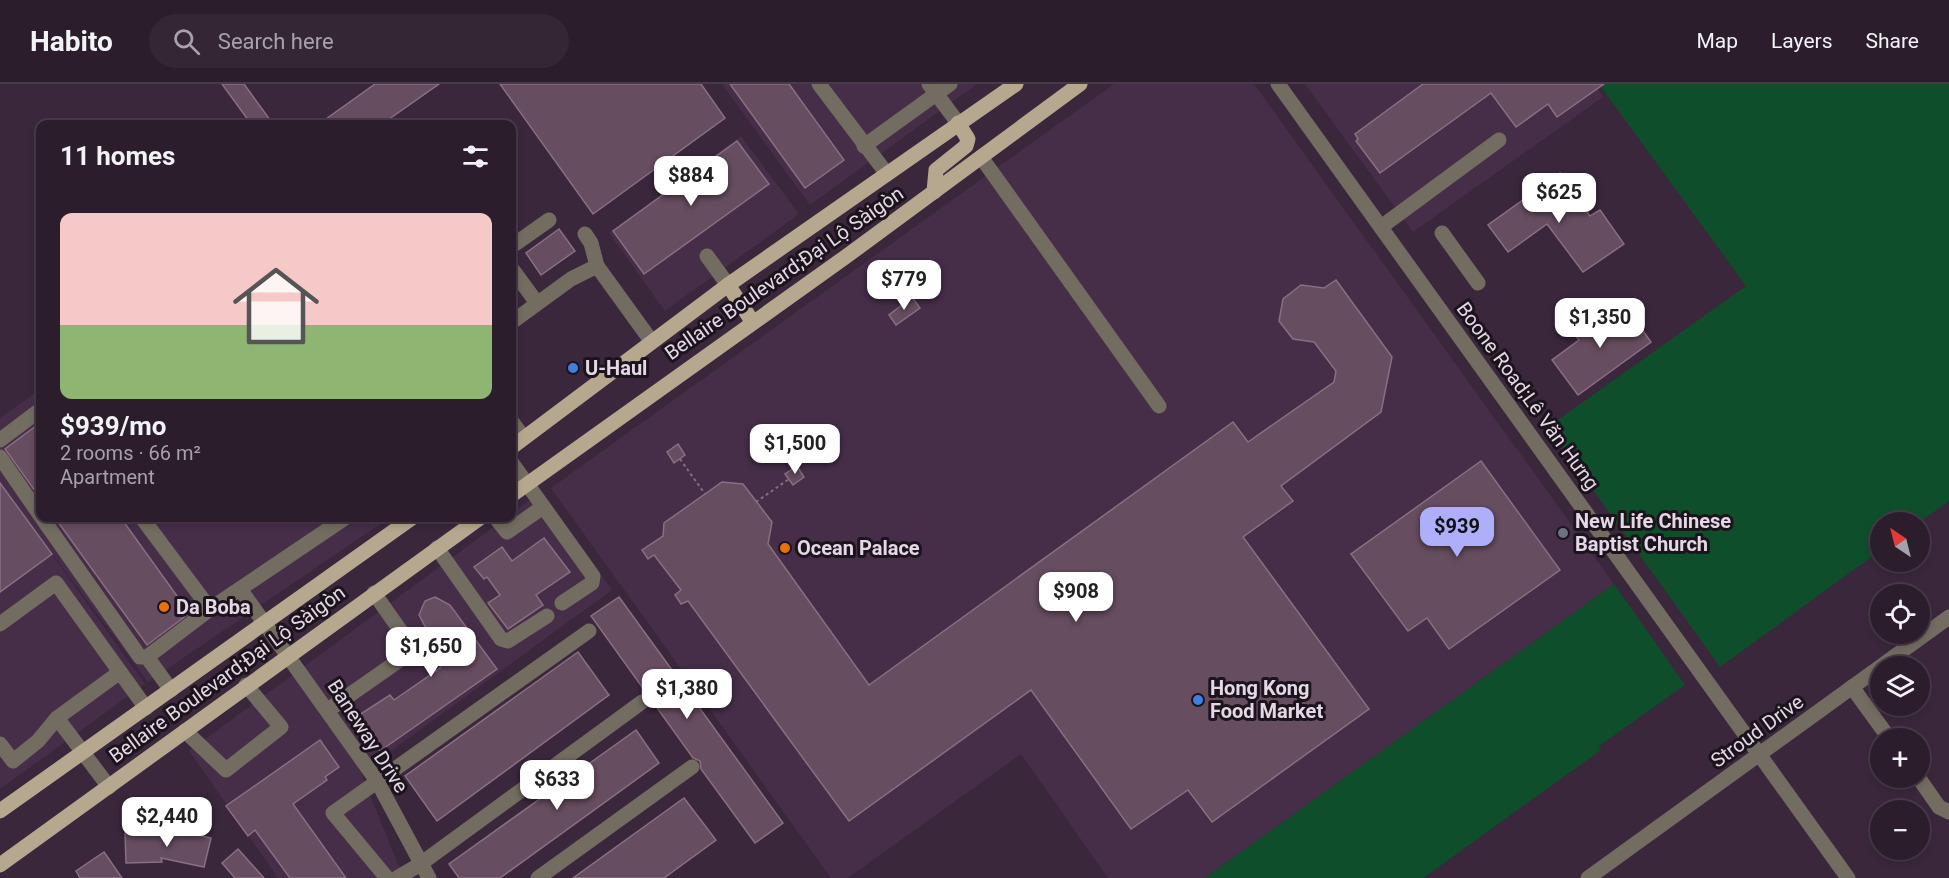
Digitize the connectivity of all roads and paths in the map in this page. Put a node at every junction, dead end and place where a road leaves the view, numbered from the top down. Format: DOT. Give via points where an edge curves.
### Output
graph roads {
  1 [pos="819,84"];
  2 [pos="950,84"];
  3 [pos="1016,84"];
  4 [pos="1080,84"];
  5 [pos="1278,84"];
  6 [pos="933,89"];
  7 [pos="958,123"];
  8 [pos="1499,140"];
  9 [pos="864,146"];
  10 [pos="981,157"];
  11 [pos="887,174"];
  12 [pos="934,192"];
  13 [pos="549,220"];
  14 [pos="1381,227"];
  15 [pos="1442,232"];
  16 [pos="585,234"];
  17 [pos="516,243"];
  18 [pos="707,256"];
  19 [pos="597,266"];
  20 [pos="516,274"];
  21 [pos="1478,283"];
  22 [pos="728,285"];
  23 [pos="537,303"];
  24 [pos="516,319"];
  25 [pos="752,321"];
  26 [pos="652,342"];
  27 [pos="1159,406"];
  28 [pos="36,413"];
  29 [pos="0,440"];
  30 [pos="517,442"];
  31 [pos="0,457"];
  32 [pos="680,459"];
  33 [pos="516,469"];
  34 [pos="789,479"];
  35 [pos="527,484"];
  36 [pos="516,492"];
  37 [pos="705,494"];
  38 [pos="756,502"];
  39 [pos="543,507"];
  40 [pos="36,509"];
  41 [pos="45,522"];
  42 [pos="145,522"];
  43 [pos="339,522"];
  44 [pos="399,522"];
  45 [pos="474,522"];
  46 [pos="499,522"];
  47 [pos="436,548"];
  48 [pos="240,589"];
  49 [pos="374,593"];
  50 [pos="562,603"];
  51 [pos="210,609"];
  52 [pos="547,616"];
  53 [pos="1949,617"];
  54 [pos="0,624"];
  55 [pos="264,624"];
  56 [pos="589,630"];
  57 [pos="287,655"];
  58 [pos="147,657"];
  59 [pos="120,672"];
  60 [pos="246,685"];
  61 [pos="1852,687"];
  62 [pos="171,690"];
  63 [pos="642,702"];
  64 [pos="146,708"];
  65 [pos="328,710"];
  66 [pos="57,718"];
  67 [pos="1882,728"];
  68 [pos="185,730"];
  69 [pos="0,744"];
  70 [pos="83,753"];
  71 [pos="1760,755"];
  72 [pos="692,767"];
  73 [pos="376,781"];
  74 [pos="110,787"];
  75 [pos="1926,788"];
  76 [pos="0,811"];
  77 [pos="1949,812"];
  78 [pos="0,865"];
  79 [pos="419,865"];
  80 [pos="387,878"];
  81 [pos="397,878"];
  82 [pos="429,878"];
  83 [pos="538,878"];
  84 [pos="1588,878"];
  85 [pos="1848,878"];
  1 -- 9 [label="street"];
  2 -- 6 [label="street"];
  3 -- 7 [label="main road, Bellaire Boulevard;Đại Lộ Sàigòn"];
  4 -- 10 [label="main road, Bellaire Boulevard;Đại Lộ Sàigòn"];
  5 -- 14 [label="street, Boone Road;Lê Văn Hưng"];
  6 -- 7 [label="street"];
  6 -- 9 [label="street"];
  7 -- 11 [label="main road, Bellaire Boulevard;Đại Lộ Sàigòn"];
  7 -- 12 [label="main road" via="968,139 966,146 936,170"];
  8 -- 14 [label="street"];
  9 -- 11 [label="street"];
  10 -- 12 [label="main road, Bellaire Boulevard;Đại Lộ Sàigòn"];
  10 -- 27 [label="street"];
  11 -- 22 [label="main road, Bellaire Boulevard;Đại Lộ Sàigòn"];
  12 -- 25 [label="main road, Bellaire Boulevard;Đại Lộ Sàigòn"];
  13 -- 17 [label="street"];
  14 -- 71 [label="street, Boone Road;Lê Văn Hưng"];
  15 -- 21 [label="street"];
  16 -- 19 [label="street"];
  18 -- 22 [label="street"];
  19 -- 23 [label="street"];
  19 -- 26 [label="street"];
  20 -- 23 [label="street"];
  22 -- 25 [label="main road"];
  22 -- 26 [label="main road, Bellaire Boulevard;Đại Lộ Sàigòn"];
  23 -- 24 [label="street"];
  25 -- 35 [label="main road, Bellaire Boulevard;Đại Lộ Sàigòn"];
  26 -- 30 [label="main road, Bellaire Boulevard;Đại Lộ Sàigòn"];
  28 -- 29 [label="street"];
  31 -- 40 [label="street"];
  32 -- 37 [label="path"];
  33 -- 35 [label="street"];
  34 -- 38 [label="path"];
  35 -- 36 [label="main road, Bellaire Boulevard;Đại Lộ Sàigòn"];
  35 -- 39 [label="street"];
  39 -- 46 [label="street" via="507,532"];
  39 -- 50 [label="street" via="594,580"];
  41 -- 58 [label="street" via="140,657"];
  42 -- 51 [label="street"];
  43 -- 48 [label="street"];
  44 -- 55 [label="main road, Bellaire Boulevard;Đại Lộ Sàigòn"];
  45 -- 47 [label="main road, Bellaire Boulevard;Đại Lộ Sàigòn"];
  47 -- 49 [label="main road, Bellaire Boulevard;Đại Lộ Sàigòn"];
  47 -- 52 [label="street" via="501,639 517,637"];
  48 -- 51 [label="street"];
  48 -- 55 [label="street, Baneway Drive"];
  49 -- 57 [label="main road, Bellaire Boulevard;Đại Lộ Sàigòn"];
  49 -- 65 [label="street" via="414,650"];
  51 -- 58 [label="street"];
  53 -- 61 [label="street, Stroud Drive"];
  54 -- 59 [label="street" via="56,583"];
  55 -- 57 [label="street, Baneway Drive"];
  55 -- 62 [label="main road, Bellaire Boulevard;Đại Lộ Sàigòn"];
  56 -- 73 [label="street"];
  57 -- 60 [label="main road, Bellaire Boulevard;Đại Lộ Sàigòn"];
  57 -- 65 [label="street, Baneway Drive"];
  58 -- 62 [label="street"];
  59 -- 64 [label="street"];
  59 -- 66 [label="street"];
  60 -- 68 [label="main road, Bellaire Boulevard;Đại Lộ Sàigòn"];
  60 -- 68 [label="street" via="281,728 226,770"];
  61 -- 67 [label="street"];
  61 -- 71 [label="street, Stroud Drive"];
  62 -- 64 [label="main road, Bellaire Boulevard;Đại Lộ Sàigòn"];
  63 -- 79 [label="street"];
  64 -- 70 [label="main road, Bellaire Boulevard;Đại Lộ Sàigòn"];
  65 -- 73 [label="street, Baneway Drive"];
  66 -- 69 [label="street" via="13,761"];
  66 -- 70 [label="street"];
  68 -- 74 [label="main road, Bellaire Boulevard;Đại Lộ Sàigòn"];
  70 -- 74 [label="street"];
  70 -- 76 [label="main road, Bellaire Boulevard;Đại Lộ Sàigòn"];
  71 -- 84 [label="street, Stroud Drive"];
  71 -- 85 [label="street, Boone Road;Lê Văn Hưng"];
  72 -- 83 [label="street"];
  73 -- 79 [label="street, Baneway Drive"];
  73 -- 80 [label="street" via="333,813"];
  74 -- 78 [label="main road, Bellaire Boulevard;Đại Lộ Sàigòn"];
  75 -- 77 [label="street" via="1939,807"];
  79 -- 81 [label="street"];
  79 -- 82 [label="street, Baneway Drive"];
}
